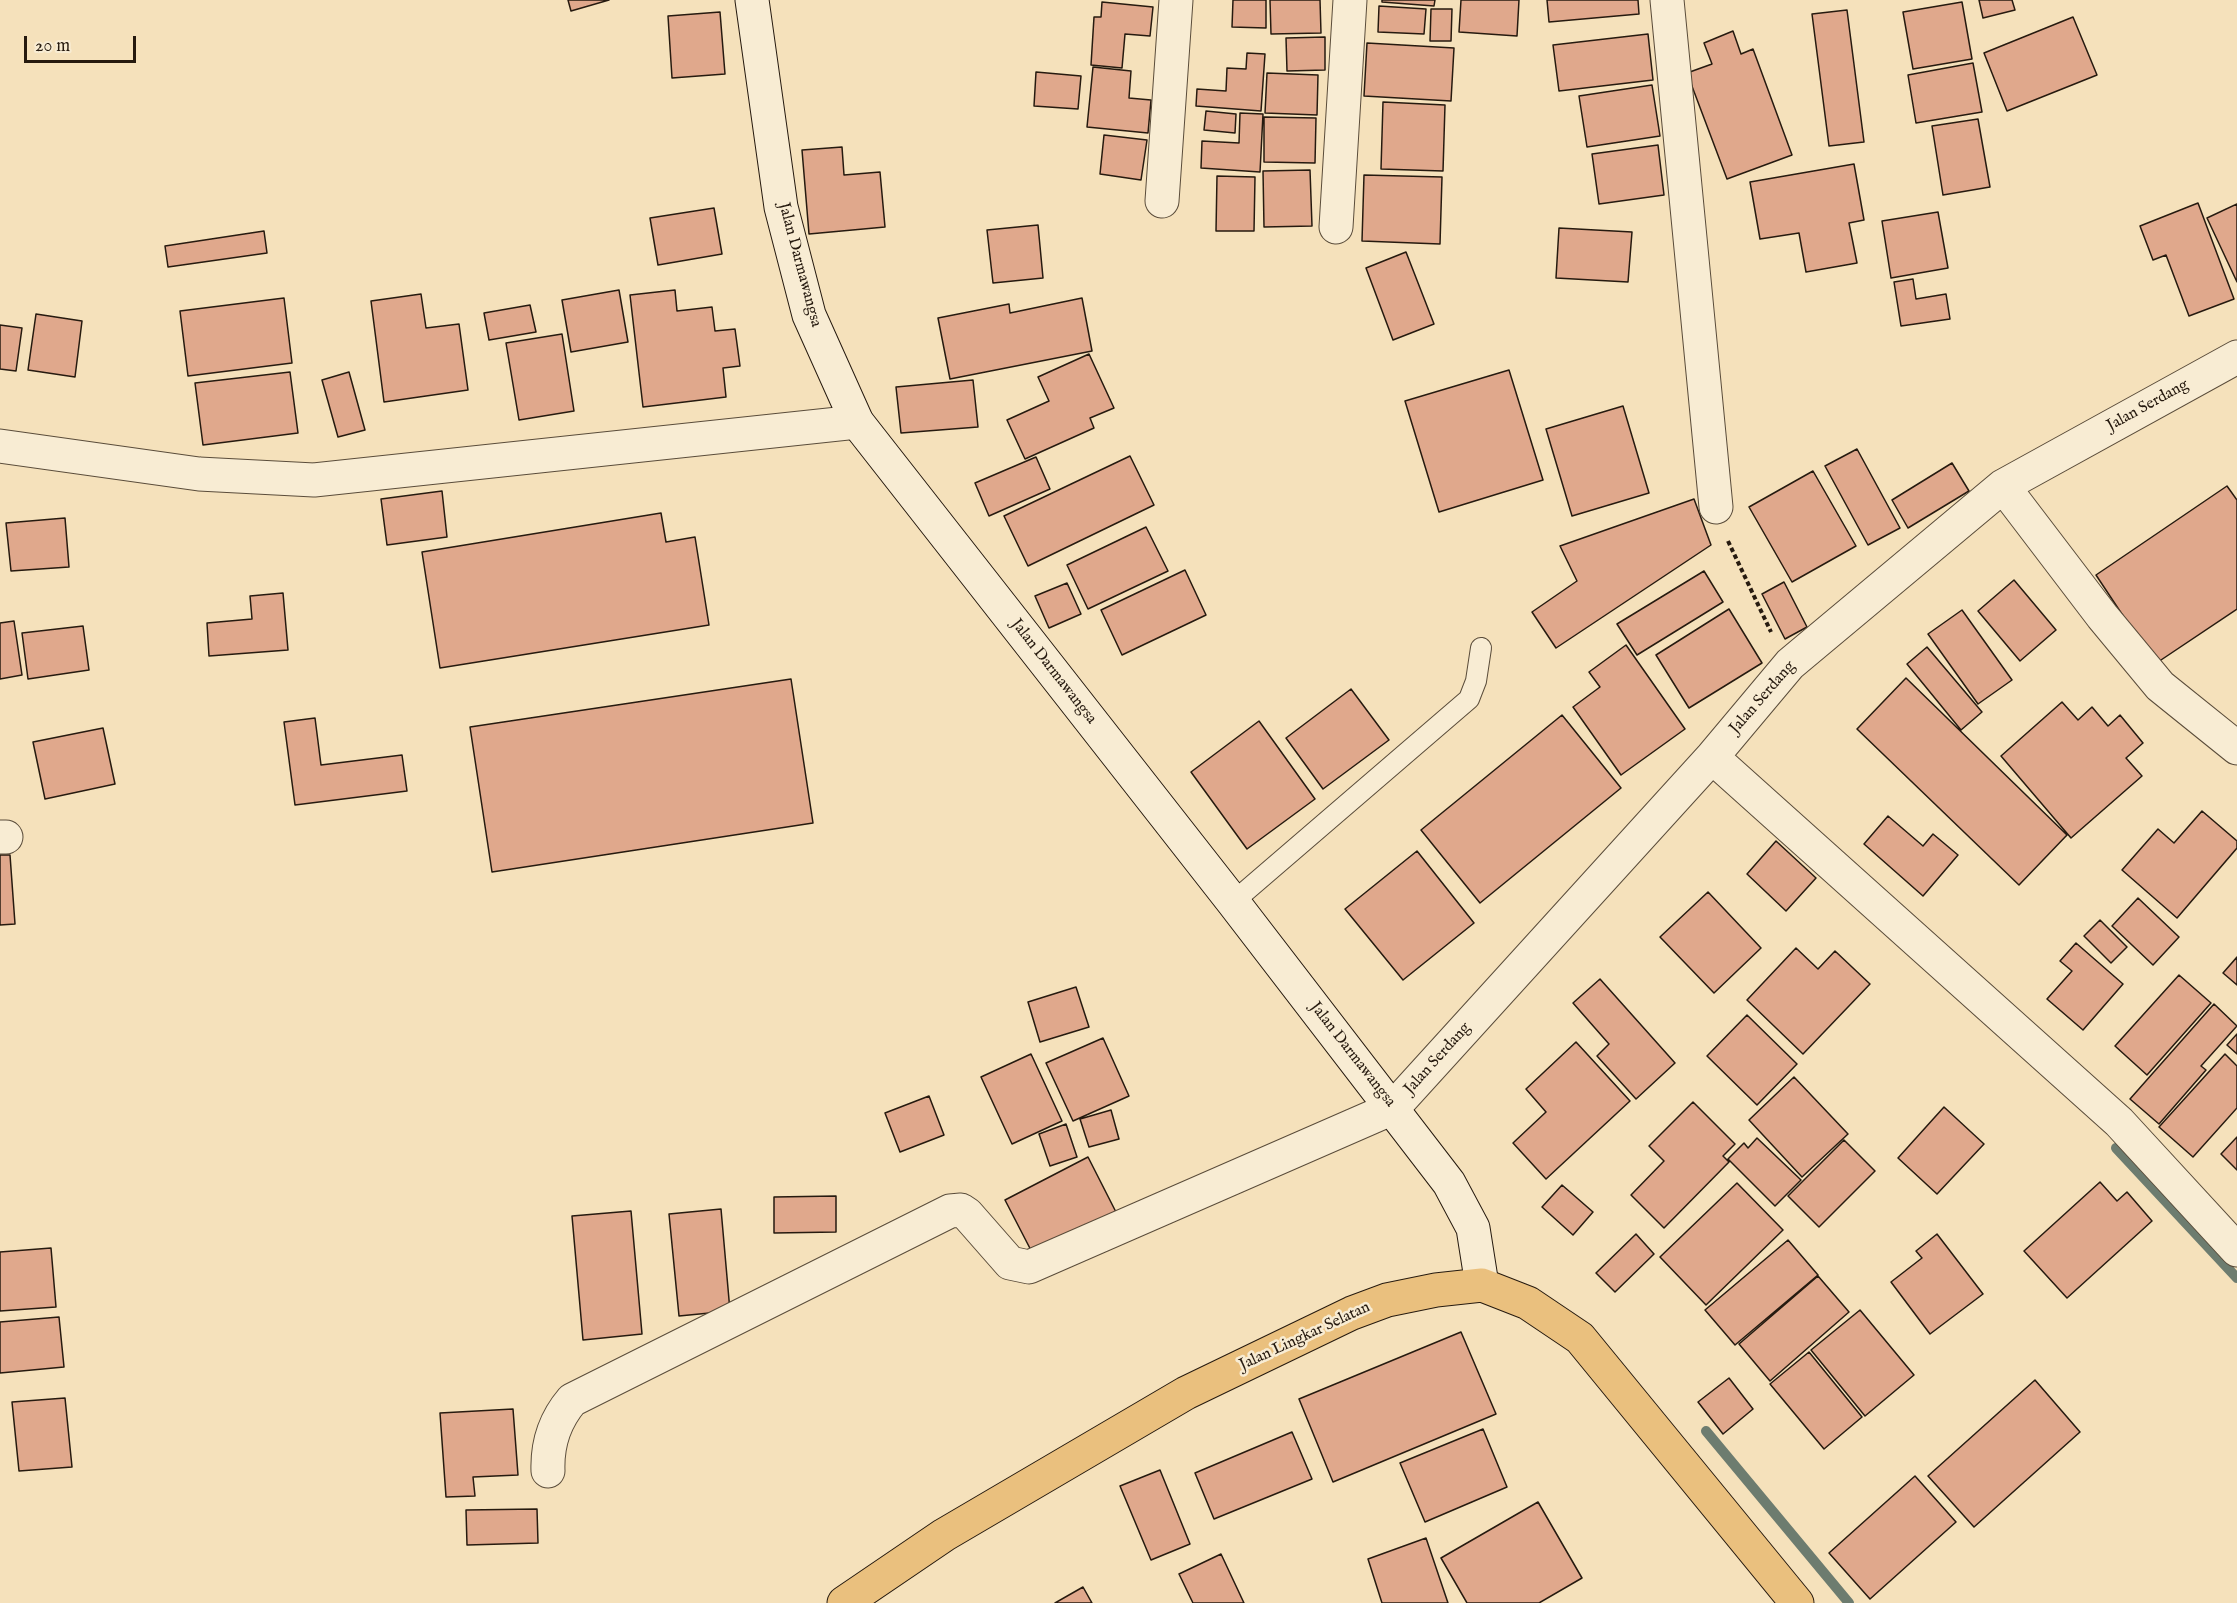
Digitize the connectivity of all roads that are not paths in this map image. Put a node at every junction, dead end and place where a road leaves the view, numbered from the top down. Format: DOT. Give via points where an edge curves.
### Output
graph roads {
  1 [pos="752,0"];
  2 [pos="1176,0"];
  3 [pos="1350,0"];
  4 [pos="1667,0"];
  5 [pos="1162,201"];
  6 [pos="1336,226"];
  7 [pos="2237,357"];
  8 [pos="857,422"];
  9 [pos="0,447"];
  10 [pos="2002,486"];
  11 [pos="1716,507"];
  12 [pos="1481,648"];
  13 [pos="2237,748"];
  14 [pos="1712,757"];
  15 [pos="1233,902"];
  16 [pos="1394,1108"];
  17 [pos="2237,1251"];
  18 [pos="1482,1285"];
  19 [pos="548,1472"];
  20 [pos="844,1603"];
  21 [pos="1797,1603"];
  1 -- 8 [label="street, Jalan Darmawangsa" via="784,218 809,315"];
  2 -- 5 [label="street"];
  3 -- 6 [label="street"];
  4 -- 11 [label="street"];
  7 -- 10 [label="street, Jalan Serdang"];
  8 -- 9 [label="street" via="314,480 199,474"];
  8 -- 15 [label="street, Jalan Darmawangsa"];
  10 -- 13 [label="street" via="2160,687"];
  10 -- 14 [label="street, Jalan Serdang" via="1790,664"];
  12 -- 15 [label="lane" via="1469,699"];
  14 -- 16 [label="street, Jalan Serdang"];
  14 -- 17 [label="street" via="2119,1122"];
  15 -- 16 [label="street, Jalan Darmawangsa"];
  16 -- 18 [label="street, Jalan Darmawangsa" via="1449,1183 1473,1228"];
  16 -- 19 [label="street" via="1029,1267 1010,1263 967,1214 950,1210 572,1400 559,1416 548,1456"];
  18 -- 20 [label="highway, Jalan Lingkar Selatan" via="1416,1294 1352,1313 1186,1393 944,1535"];
  18 -- 21 [label="highway, Jalan Lingkar Selatan" via="1528,1303 1580,1338"];
}
